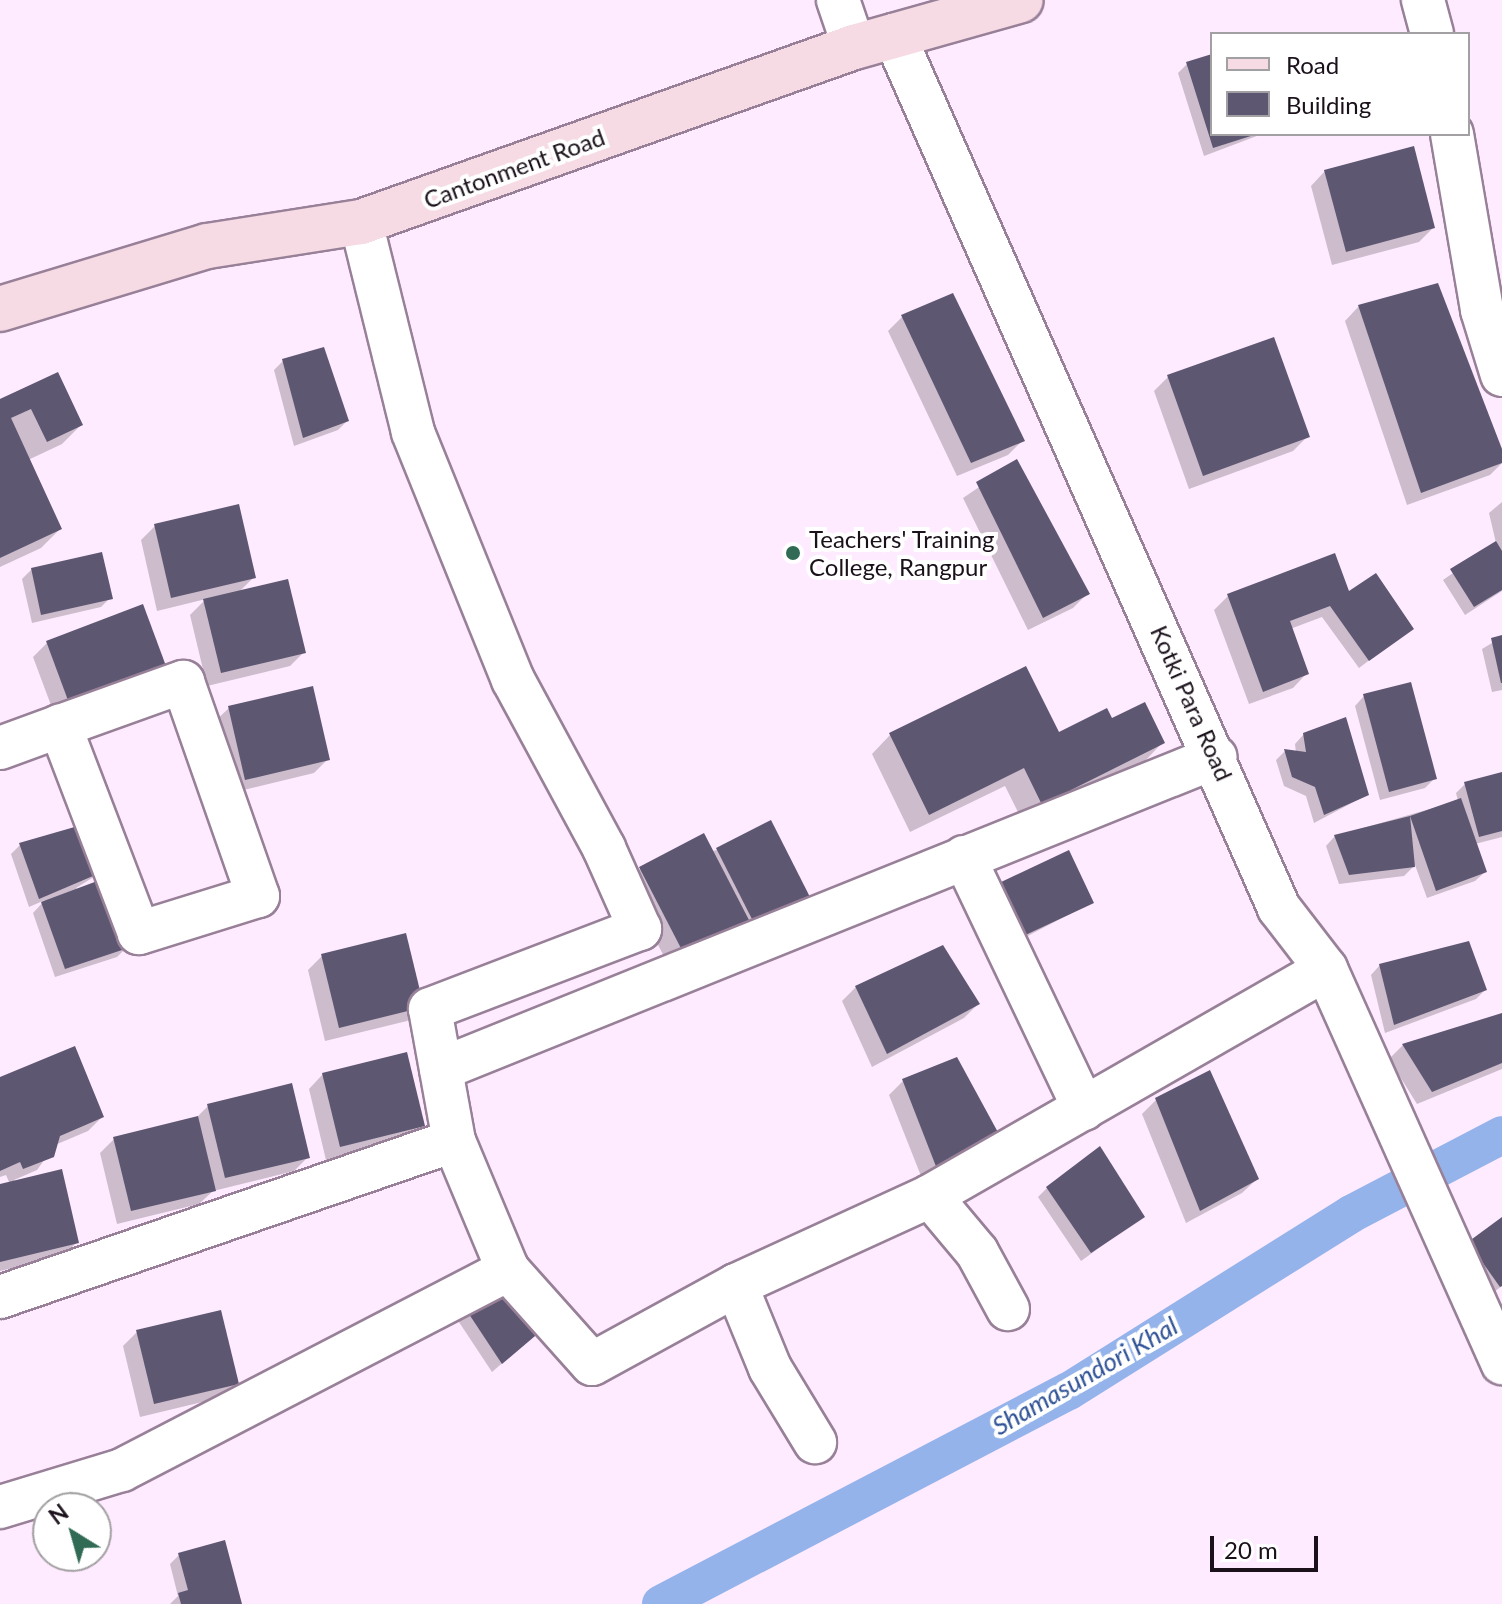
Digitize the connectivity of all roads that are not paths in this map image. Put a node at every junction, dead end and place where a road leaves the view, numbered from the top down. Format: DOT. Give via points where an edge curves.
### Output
graph roads {
  1 [pos="838,0"];
  2 [pos="1021,0"];
  3 [pos="1423,0"];
  4 [pos="1431,32"];
  5 [pos="874,41"];
  6 [pos="1452,136"];
  7 [pos="361,222"];
  8 [pos="0,309"];
  9 [pos="1502,375"];
  10 [pos="60,726"];
  11 [pos="0,748"];
  12 [pos="1216,757"];
  13 [pos="964,857"];
  14 [pos="1326,969"];
  15 [pos="441,1069"];
  16 [pos="1084,1109"];
  17 [pos="454,1141"];
  18 [pos="930,1196"];
  19 [pos="508,1270"];
  20 [pos="736,1285"];
  21 [pos="0,1297"];
  22 [pos="1008,1309"];
  23 [pos="1502,1363"];
  24 [pos="815,1442"];
  25 [pos="0,1507"];
  1 -- 5 [label="street, Kotki Para Road"];
  2 -- 5 [label="main road, Cantonment Road"];
  3 -- 4 [label="street"];
  5 -- 7 [label="main road, Cantonment Road"];
  5 -- 12 [label="street, Kotki Para Road"];
  6 -- 9 [label="street" via="1482,310"];
  7 -- 8 [label="main road, Cantonment Road" via="207,246"];
  7 -- 15 [label="street" via="413,432 513,680 604,848 640,929 430,1009"];
  10 -- 10 [label="street" via="139,933 258,896 183,682"];
  10 -- 11 [label="street"];
  12 -- 13 [label="street" via="1124,798"];
  12 -- 14 [label="street, Kotki Para Road" via="1279,908"];
  13 -- 15 [label="street"];
  13 -- 16 [label="street"];
  14 -- 16 [label="street"];
  14 -- 23 [label="street, Kotki Para Road"];
  15 -- 17 [label="street"];
  16 -- 18 [label="street"];
  17 -- 19 [label="street"];
  17 -- 21 [label="street"];
  18 -- 20 [label="street"];
  18 -- 22 [label="street" via="977,1252"];
  19 -- 20 [label="street" via="592,1364"];
  19 -- 25 [label="street" via="122,1470"];
  20 -- 24 [label="street" via="770,1368"];
}
